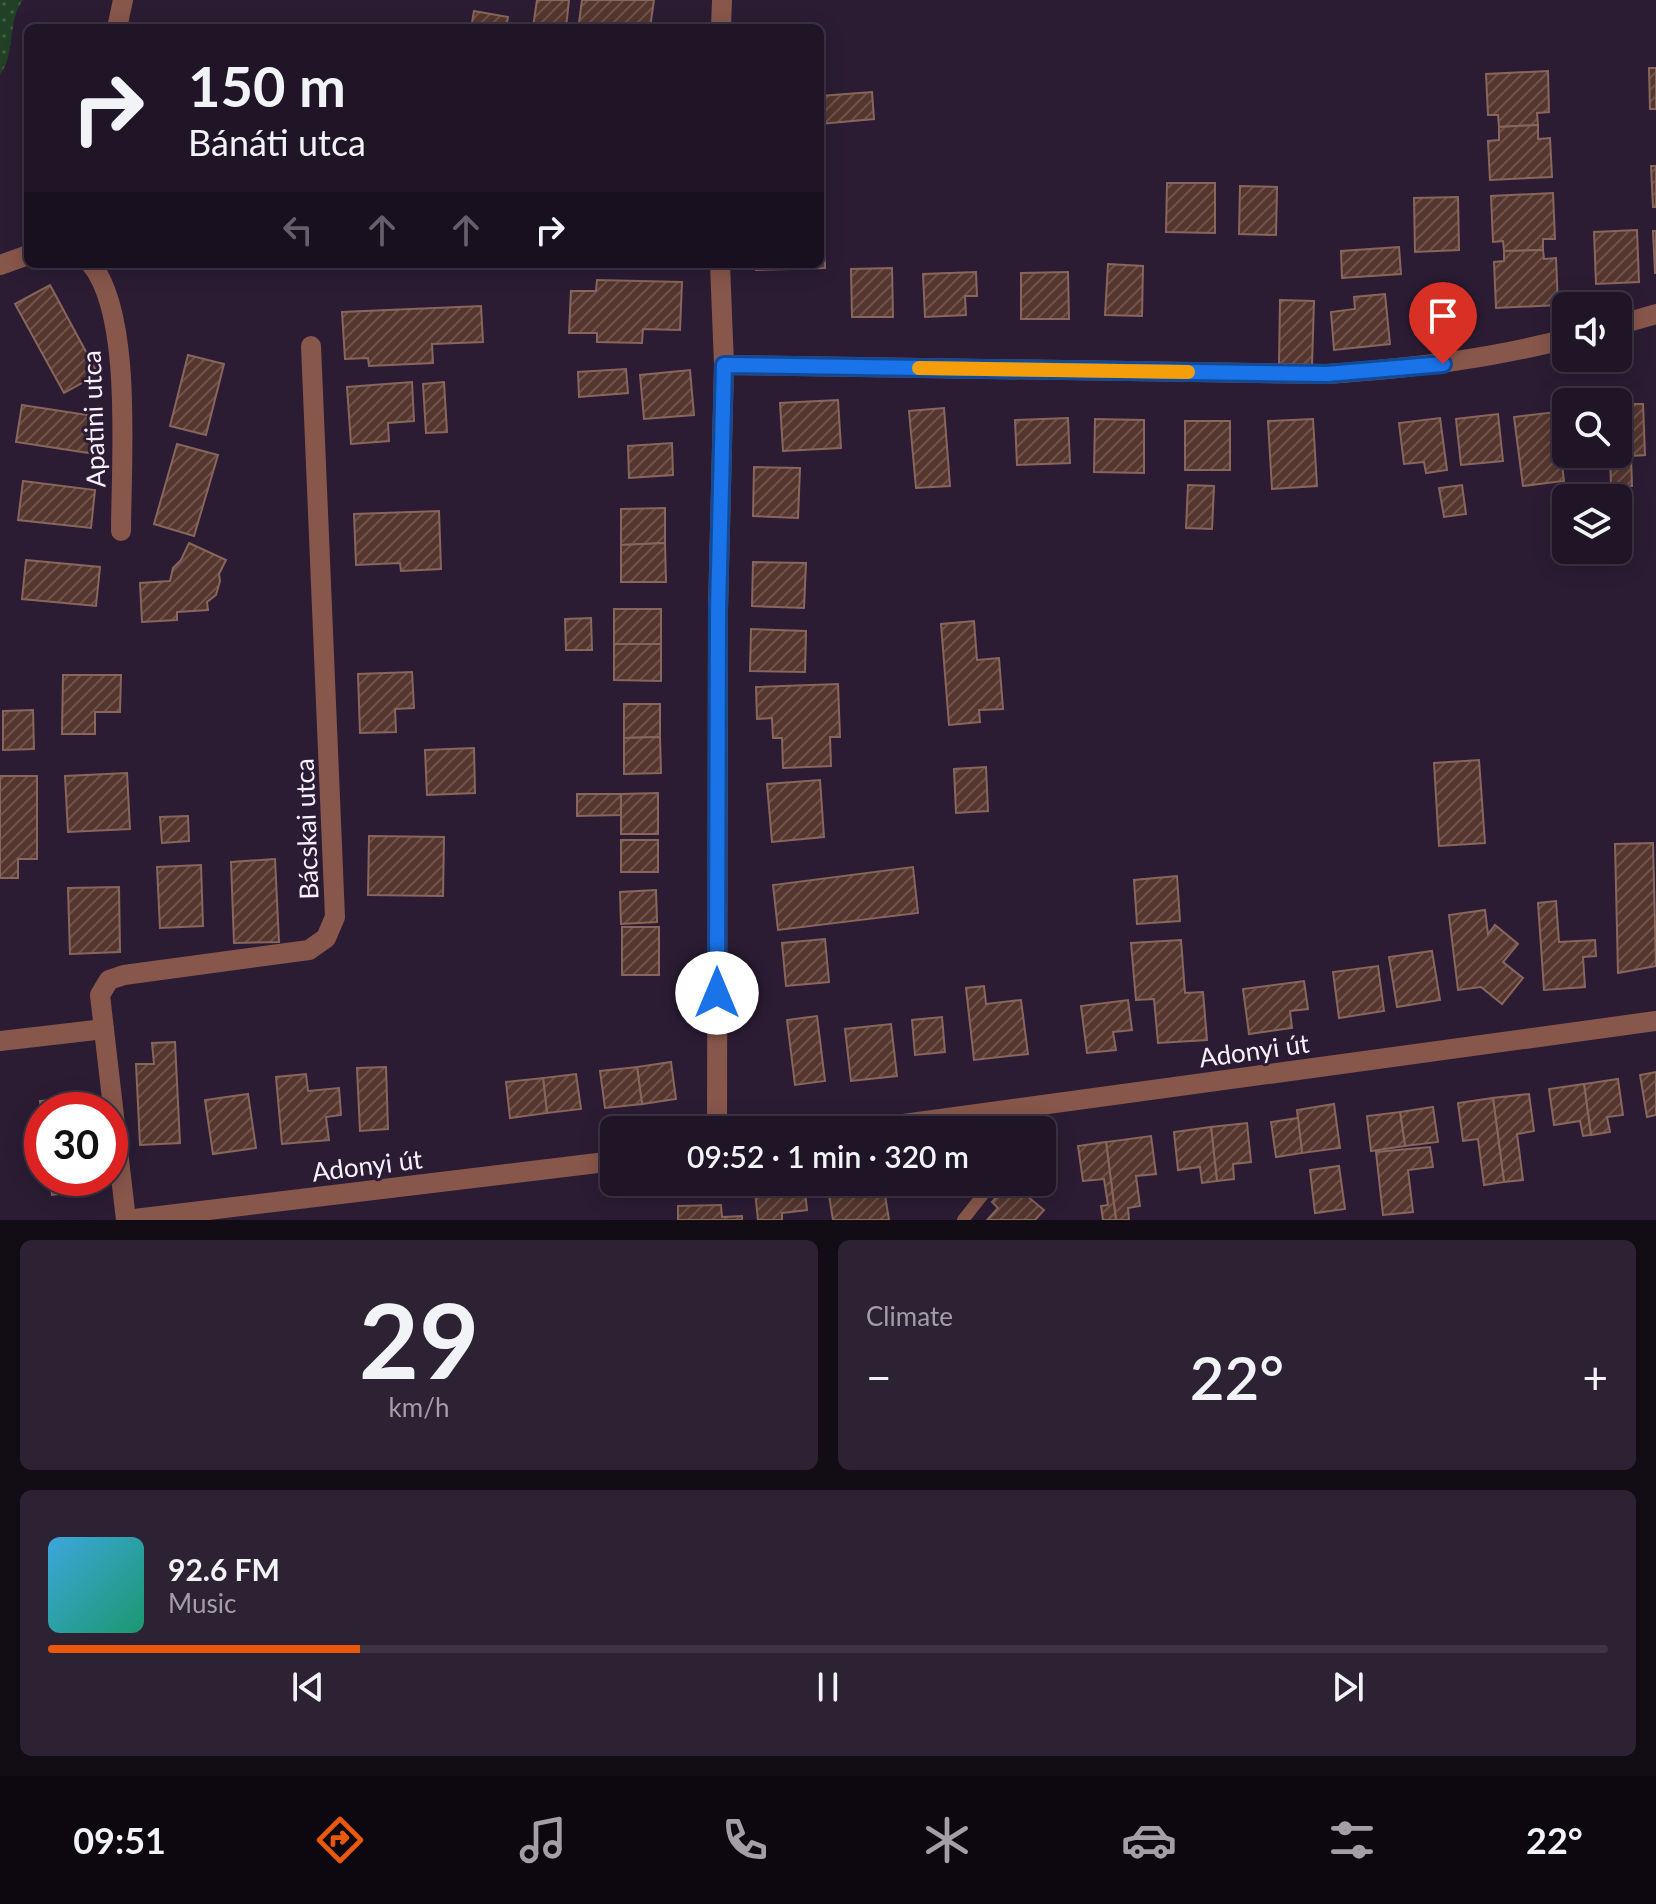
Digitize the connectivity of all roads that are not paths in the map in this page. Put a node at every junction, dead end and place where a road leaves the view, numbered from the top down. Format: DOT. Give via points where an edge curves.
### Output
graph roads {
  1 [pos="123,0"];
  2 [pos="722,0"];
  3 [pos="118,24"];
  4 [pos="721,24"];
  5 [pos="24,256"];
  6 [pos="0,265"];
  7 [pos="94,268"];
  8 [pos="720,268"];
  9 [pos="1656,314"];
  10 [pos="1632,321"];
  11 [pos="1552,342"];
  12 [pos="311,346"];
  13 [pos="724,365"];
  14 [pos="121,531"];
  15 [pos="1656,1021"];
  16 [pos="104,1029"];
  17 [pos="0,1041"];
  18 [pos="717,1116"];
  19 [pos="1043,1116"];
  20 [pos="600,1163"];
  21 [pos="982,1196"];
  22 [pos="126,1220"];
  23 [pos="963,1220"];
  1 -- 3 [label="street"];
  2 -- 4 [label="street"];
  5 -- 6 [label="street"];
  7 -- 14 [label="street, Apatini utca" via="107,295 120,351"];
  8 -- 13 [label="street"];
  9 -- 10 [label="street"];
  11 -- 13 [label="street" via="1417,368 1327,374"];
  12 -- 16 [label="street, Bácskai utca" via="335,917 326,938 309,950 109,980 100,995"];
  13 -- 18 [label="street"];
  15 -- 19 [label="street, Adonyi út"];
  16 -- 17 [label="street"];
  16 -- 22 [label="street, Bácskai utca"];
  20 -- 22 [label="street, Adonyi út"];
  21 -- 23 [label="lane"];
}
